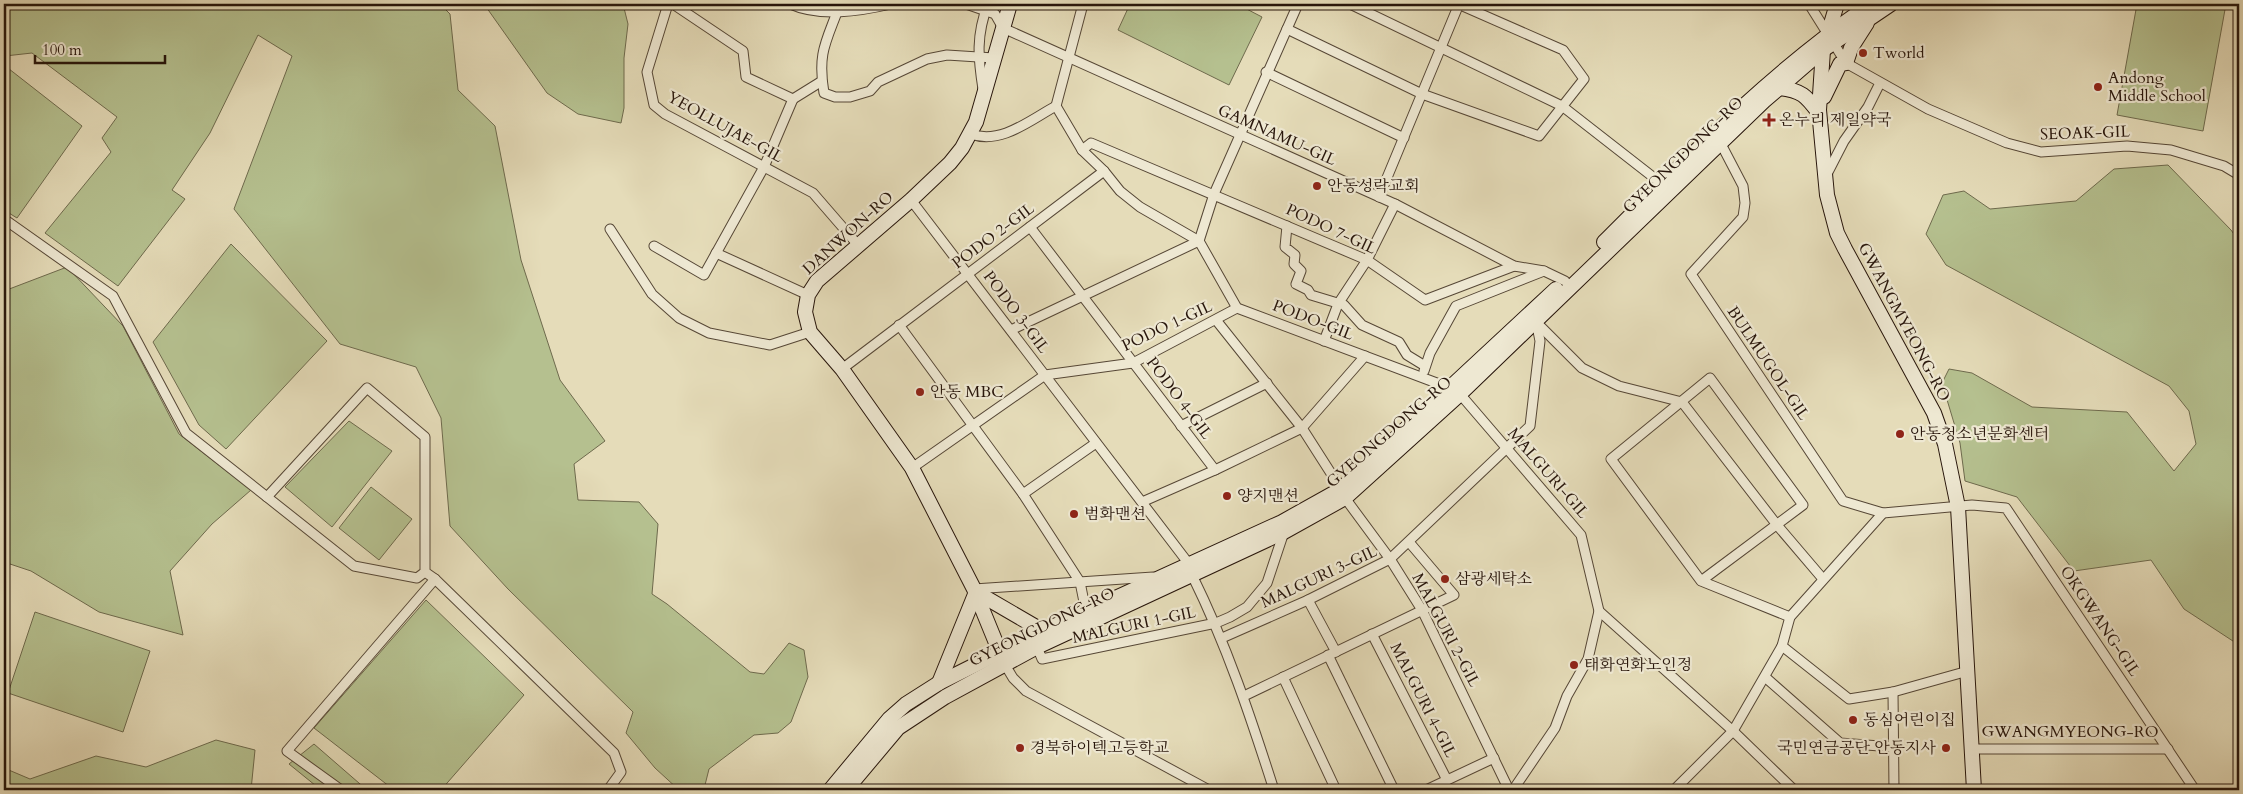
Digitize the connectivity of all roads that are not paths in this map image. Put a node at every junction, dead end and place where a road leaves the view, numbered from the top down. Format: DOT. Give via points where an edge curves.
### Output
graph roads {
  1 [pos="668,4"];
  2 [pos="673,4"];
  3 [pos="790,4"];
  4 [pos="891,4"];
  5 [pos="966,4"];
  6 [pos="1010,4"];
  7 [pos="1083,4"];
  8 [pos="1298,4"];
  9 [pos="1350,4"];
  10 [pos="1459,4"];
  11 [pos="1809,4"];
  12 [pos="1837,4"];
  13 [pos="1890,4"];
  14 [pos="986,7"];
  15 [pos="839,8"];
  16 [pos="1871,10"];
  17 [pos="1004,28"];
  18 [pos="1287,29"];
  19 [pos="1828,42"];
  20 [pos="1441,48"];
  21 [pos="977,56"];
  22 [pos="1068,57"];
  23 [pos="994,58"];
  24 [pos="1846,63"];
  25 [pos="1266,72"];
  26 [pos="822,82"];
  27 [pos="1880,83"];
  28 [pos="1780,88"];
  29 [pos="984,94"];
  30 [pos="1422,94"];
  31 [pos="793,99"];
  32 [pos="1056,106"];
  33 [pos="1562,106"];
  34 [pos="1819,112"];
  35 [pos="971,134"];
  36 [pos="1239,134"];
  37 [pos="1404,138"];
  38 [pos="1720,142"];
  39 [pos="1082,150"];
  40 [pos="764,167"];
  41 [pos="1104,171"];
  42 [pos="2239,175"];
  43 [pos="1825,177"];
  44 [pos="1662,184"];
  45 [pos="1214,194"];
  46 [pos="1379,197"];
  47 [pos="911,200"];
  48 [pos="1394,204"];
  49 [pos="4,219"];
  50 [pos="1287,226"];
  51 [pos="1030,227"];
  52 [pos="610,228"];
  53 [pos="1198,240"];
  54 [pos="858,245"];
  55 [pos="654,246"];
  56 [pos="716,253"];
  57 [pos="1367,260"];
  58 [pos="1514,266"];
  59 [pos="1544,271"];
  60 [pos="968,274"];
  61 [pos="1565,280"];
  62 [pos="808,295"];
  63 [pos="1082,296"];
  64 [pos="1338,304"];
  65 [pos="1237,308"];
  66 [pos="1532,318"];
  67 [pos="1216,320"];
  68 [pos="899,326"];
  69 [pos="1011,330"];
  70 [pos="810,332"];
  71 [pos="1324,341"];
  72 [pos="1365,356"];
  73 [pos="1133,362"];
  74 [pos="1425,366"];
  75 [pos="842,369"];
  76 [pos="1045,375"];
  77 [pos="1422,378"];
  78 [pos="1267,383"];
  79 [pos="1455,391"];
  80 [pos="1682,402"];
  81 [pos="973,425"];
  82 [pos="1181,426"];
  83 [pos="1302,428"];
  84 [pos="1096,442"];
  85 [pos="1507,448"];
  86 [pos="912,468"];
  87 [pos="1215,470"];
  88 [pos="1343,493"];
  89 [pos="1023,494"];
  90 [pos="267,497"];
  91 [pos="1142,502"];
  92 [pos="1958,506"];
  93 [pos="1883,513"];
  94 [pos="1777,524"];
  95 [pos="1284,532"];
  96 [pos="1409,542"];
  97 [pos="1390,559"];
  98 [pos="1190,569"];
  99 [pos="425,572"];
  100 [pos="1161,577"];
  101 [pos="435,579"];
  102 [pos="1823,579"];
  103 [pos="1701,581"];
  104 [pos="1080,582"];
  105 [pos="975,591"];
  106 [pos="1308,600"];
  107 [pos="1422,610"];
  108 [pos="1599,611"];
  109 [pos="1086,612"];
  110 [pos="1790,617"];
  111 [pos="1216,623"];
  112 [pos="1042,631"];
  113 [pos="1372,634"];
  114 [pos="1222,638"];
  115 [pos="1782,646"];
  116 [pos="1036,647"];
  117 [pos="1332,653"];
  118 [pos="1002,658"];
  119 [pos="1968,671"];
  120 [pos="1283,677"];
  121 [pos="1765,677"];
  122 [pos="939,683"];
  123 [pos="1893,692"];
  124 [pos="1244,696"];
  125 [pos="1733,731"];
  126 [pos="1893,747"];
  127 [pos="1973,749"];
  128 [pos="2168,749"];
  129 [pos="1494,758"];
  130 [pos="1447,780"];
  131 [pos="1791,789"];
  132 [pos="341,790"];
  133 [pos="608,790"];
  134 [pos="830,790"];
  135 [pos="846,790"];
  136 [pos="1209,790"];
  137 [pos="1274,790"];
  138 [pos="1336,790"];
  139 [pos="1394,790"];
  140 [pos="1426,790"];
  141 [pos="1509,790"];
  142 [pos="1513,790"];
  143 [pos="1674,790"];
  144 [pos="1894,790"];
  145 [pos="1974,790"];
  146 [pos="2195,790"];
  1 -- 40 [label="street, YEOLLUJAE-GIL" via="646,72 654,105"];
  2 -- 31 [label="street" via="743,51 746,77"];
  3 -- 15 [label="street" via="814,10"];
  4 -- 15 [label="street" via="870,9"];
  5 -- 14 [label="street"];
  6 -- 17 [label="street, DANWON-RO"];
  7 -- 22 [label="street"];
  8 -- 18 [label="street"];
  9 -- 20 [label="street"];
  10 -- 20 [label="street"];
  10 -- 33 [label="street" via="1563,50 1584,79"];
  11 -- 19 [label="street, SEOAK-GIL"];
  12 -- 19 [label="street, GWANGMYEONG-RO"];
  13 -- 16 [label="street, GYEONGDONG-RO"];
  14 -- 17 [label="street"];
  14 -- 21 [label="street"];
  15 -- 26 [label="street" via="826,36 821,62"];
  16 -- 19 [label="street, GYEONGDONG-RO"];
  16 -- 24 [label="street"];
  17 -- 22 [label="street, GAMNAMU-GIL"];
  17 -- 23 [label="street, DANWON-RO"];
  18 -- 25 [label="street"];
  18 -- 30 [label="street"];
  19 -- 24 [label="street, SEOAK-GIL"];
  19 -- 28 [label="street, GYEONGDONG-RO"];
  19 -- 34 [label="street, GWANGMYEONG-RO"];
  19 -- 44 [label="street, GYEONGDONG-RO" via="1777,75 1712,133"];
  20 -- 30 [label="street"];
  20 -- 33 [label="street"];
  21 -- 23 [label="street"];
  21 -- 26 [label="street" via="947,55 927,59 878,82 870,91 850,97 824,93"];
  21 -- 29 [label="street"];
  22 -- 32 [label="street"];
  22 -- 36 [label="street, GAMNAMU-GIL"];
  23 -- 29 [label="street, DANWON-RO"];
  24 -- 27 [label="street, SEOAK-GIL"];
  24 -- 34 [label="street" via="1840,64"];
  25 -- 36 [label="street"];
  25 -- 37 [label="street"];
  26 -- 31 [label="street"];
  27 -- 42 [label="street, SEOAK-GIL" via="1928,110 1972,129 2041,152 2127,146 2171,150 2224,166"];
  27 -- 43 [label="street"];
  28 -- 34 [label="street" via="1799,91"];
  28 -- 38 [label="street, GYEONGDONG-RO"];
  29 -- 35 [label="street, DANWON-RO"];
  30 -- 33 [label="street" via="1539,136"];
  30 -- 37 [label="street"];
  31 -- 40 [label="street"];
  32 -- 35 [label="street" via="992,138"];
  32 -- 39 [label="street"];
  33 -- 44 [label="street"];
  34 -- 43 [label="street, GWANGMYEONG-RO"];
  35 -- 47 [label="street, DANWON-RO" via="950,163"];
  36 -- 45 [label="street"];
  36 -- 46 [label="street, GAMNAMU-GIL"];
  37 -- 46 [label="street"];
  38 -- 66 [label="street, GYEONGDONG-RO"];
  38 -- 93 [label="street, BULMUGOL-GIL" via="1743,186 1743,217 1691,274 1843,501"];
  39 -- 41 [label="street"];
  39 -- 45 [label="street, PODO 7-GIL" via="1091,143"];
  40 -- 54 [label="street, YEOLLUJAE-GIL" via="813,193"];
  40 -- 56 [label="street"];
  41 -- 51 [label="street, PODO 2-GIL"];
  41 -- 53 [label="street" via="1120,191 1140,207"];
  43 -- 92 [label="street, GWANGMYEONG-RO" via="1837,233 1934,413 1945,444"];
  44 -- 61 [label="street, GYEONGDONG-RO"];
  45 -- 50 [label="street, PODO 7-GIL"];
  45 -- 53 [label="street"];
  46 -- 48 [label="street, GAMNAMU-GIL"];
  47 -- 54 [label="street, DANWON-RO"];
  47 -- 60 [label="street, PODO 3-GIL"];
  48 -- 57 [label="street"];
  48 -- 58 [label="street, GAMNAMU-GIL"];
  49 -- 90 [label="street" via="113,296 186,433"];
  50 -- 57 [label="street, PODO 7-GIL"];
  50 -- 64 [label="street" via="1285,247 1295,255 1294,264 1301,271 1296,284 1308,290 1311,296"];
  51 -- 60 [label="street, PODO 2-GIL"];
  51 -- 63 [label="street, PODO 4-GIL"];
  52 -- 70 [label="street" via="652,294 678,318 709,333 770,346"];
  53 -- 63 [label="street"];
  53 -- 65 [label="street"];
  54 -- 62 [label="street, DANWON-RO" via="818,281"];
  55 -- 56 [label="street" via="704,275"];
  56 -- 62 [label="street"];
  57 -- 58 [label="street, PODO 7-GIL" via="1425,300"];
  57 -- 64 [label="street"];
  58 -- 59 [label="street, GAMNAMU-GIL"];
  59 -- 61 [label="street, GAMNAMU-GIL"];
  59 -- 74 [label="street" via="1456,306"];
  60 -- 68 [label="street, PODO 2-GIL"];
  60 -- 69 [label="street, PODO 3-GIL"];
  61 -- 66 [label="street, GYEONGDONG-RO"];
  62 -- 70 [label="street, DANWON-RO" via="804,312"];
  63 -- 69 [label="street"];
  63 -- 73 [label="street, PODO 4-GIL"];
  64 -- 71 [label="street"];
  64 -- 74 [label="street" via="1344,305 1362,326 1399,342 1407,355"];
  65 -- 67 [label="street, PODO 1-GIL"];
  65 -- 71 [label="street, PODO-GIL"];
  66 -- 79 [label="street, GYEONGDONG-RO"];
  66 -- 80 [label="street" via="1582,368 1619,386"];
  66 -- 85 [label="street, MALGURI 3-GIL" via="1540,341 1530,426"];
  67 -- 73 [label="street, PODO 1-GIL"];
  67 -- 78 [label="street, MALGURI 2-GIL"];
  68 -- 75 [label="street, PODO 2-GIL"];
  68 -- 81 [label="street"];
  69 -- 76 [label="street, PODO 3-GIL"];
  70 -- 75 [label="street, DANWON-RO"];
  71 -- 72 [label="street, PODO-GIL"];
  72 -- 77 [label="street, PODO-GIL"];
  72 -- 83 [label="street"];
  73 -- 76 [label="street, PODO 1-GIL"];
  73 -- 82 [label="street, PODO 4-GIL"];
  74 -- 77 [label="street"];
  75 -- 86 [label="street, DANWON-RO"];
  76 -- 81 [label="street, PODO 1-GIL"];
  76 -- 84 [label="street, PODO 3-GIL"];
  77 -- 79 [label="street, PODO-GIL"];
  78 -- 82 [label="street"];
  78 -- 83 [label="street, MALGURI 2-GIL"];
  79 -- 85 [label="street, MALGURI-GIL"];
  79 -- 88 [label="street, GYEONGDONG-RO"];
  80 -- 94 [label="street"];
  80 -- 94 [label="street" via="1710,378 1803,505"];
  80 -- 103 [label="street" via="1611,459"];
  81 -- 86 [label="street, PODO 1-GIL"];
  81 -- 89 [label="street"];
  82 -- 87 [label="street, PODO 4-GIL"];
  83 -- 87 [label="street"];
  83 -- 88 [label="street, MALGURI 2-GIL"];
  84 -- 89 [label="street"];
  84 -- 91 [label="street, PODO 3-GIL"];
  85 -- 96 [label="street, MALGURI 3-GIL"];
  85 -- 108 [label="street, MALGURI-GIL" via="1582,535"];
  86 -- 105 [label="street, DANWON-RO"];
  87 -- 91 [label="street"];
  88 -- 95 [label="street, GYEONGDONG-RO"];
  88 -- 97 [label="street, MALGURI 2-GIL"];
  88 -- 98 [label="street, GYEONGDONG-RO"];
  89 -- 104 [label="street"];
  90 -- 99 [label="street" via="354,566 417,578"];
  90 -- 99 [label="street" via="367,388 425,437"];
  91 -- 98 [label="street, PODO 3-GIL"];
  92 -- 93 [label="street, BULMUGOL-GIL"];
  92 -- 119 [label="street, GWANGMYEONG-RO"];
  92 -- 128 [label="street, OKGWANG-GIL" via="2006,508"];
  93 -- 102 [label="street"];
  94 -- 102 [label="street"];
  94 -- 103 [label="street"];
  95 -- 98 [label="street, GYEONGDONG-RO"];
  95 -- 111 [label="street, MALGURI 1-GIL" via="1267,583 1247,607"];
  96 -- 97 [label="street, MALGURI 3-GIL"];
  96 -- 107 [label="street, MALGURI 4-GIL" via="1454,595"];
  97 -- 106 [label="street, MALGURI 3-GIL"];
  97 -- 107 [label="street, MALGURI 2-GIL"];
  98 -- 100 [label="street, GYEONGDONG-RO"];
  98 -- 111 [label="street, MALGURI 1-GIL"];
  98 -- 116 [label="street, GYEONGDONG-RO"];
  99 -- 101 [label="street"];
  100 -- 104 [label="street"];
  100 -- 109 [label="street, GYEONGDONG-RO"];
  101 -- 132 [label="street" via="287,751"];
  101 -- 133 [label="street" via="614,753 621,772"];
  102 -- 110 [label="street"];
  103 -- 110 [label="street"];
  104 -- 105 [label="street"];
  104 -- 109 [label="street"];
  105 -- 112 [label="street"];
  105 -- 118 [label="street, DANWON-RO"];
  105 -- 122 [label="street"];
  106 -- 114 [label="street, MALGURI 3-GIL"];
  106 -- 117 [label="street"];
  107 -- 113 [label="street, MALGURI 4-GIL"];
  107 -- 129 [label="street, MALGURI 2-GIL"];
  108 -- 125 [label="street"];
  108 -- 142 [label="street" via="1588,659 1554,728"];
  109 -- 112 [label="street, GYEONGDONG-RO"];
  110 -- 115 [label="street"];
  111 -- 114 [label="street, MALGURI 1-GIL"];
  111 -- 116 [label="street, MALGURI 1-GIL" via="1042,659"];
  112 -- 118 [label="street, GYEONGDONG-RO"];
  113 -- 117 [label="street, MALGURI 4-GIL"];
  113 -- 130 [label="street, MALGURI 4-GIL"];
  114 -- 124 [label="street, MALGURI 1-GIL"];
  115 -- 121 [label="street"];
  115 -- 123 [label="street" via="1849,699"];
  116 -- 118 [label="street, GYEONGDONG-RO"];
  117 -- 120 [label="street, MALGURI 4-GIL"];
  117 -- 139 [label="street"];
  118 -- 122 [label="street, GYEONGDONG-RO"];
  118 -- 135 [label="street, GYEONGDONG-RO" via="898,728"];
  118 -- 136 [label="street" via="1013,678 1026,691"];
  119 -- 123 [label="street"];
  119 -- 127 [label="street, GWANGMYEONG-RO"];
  120 -- 124 [label="street, MALGURI 4-GIL"];
  120 -- 138 [label="street"];
  121 -- 125 [label="street"];
  121 -- 126 [label="street" via="1840,743"];
  122 -- 134 [label="street, GYEONGDONG-RO" via="889,718"];
  123 -- 126 [label="street"];
  124 -- 137 [label="street, MALGURI 1-GIL"];
  125 -- 131 [label="street"];
  125 -- 143 [label="street"];
  126 -- 144 [label="street"];
  127 -- 128 [label="street, GWANGMYEONG-RO"];
  127 -- 145 [label="street, GWANGMYEONG-RO"];
  128 -- 146 [label="street, OKGWANG-GIL"];
  129 -- 130 [label="street"];
  129 -- 141 [label="street, MALGURI 2-GIL"];
  130 -- 140 [label="street"];
}
